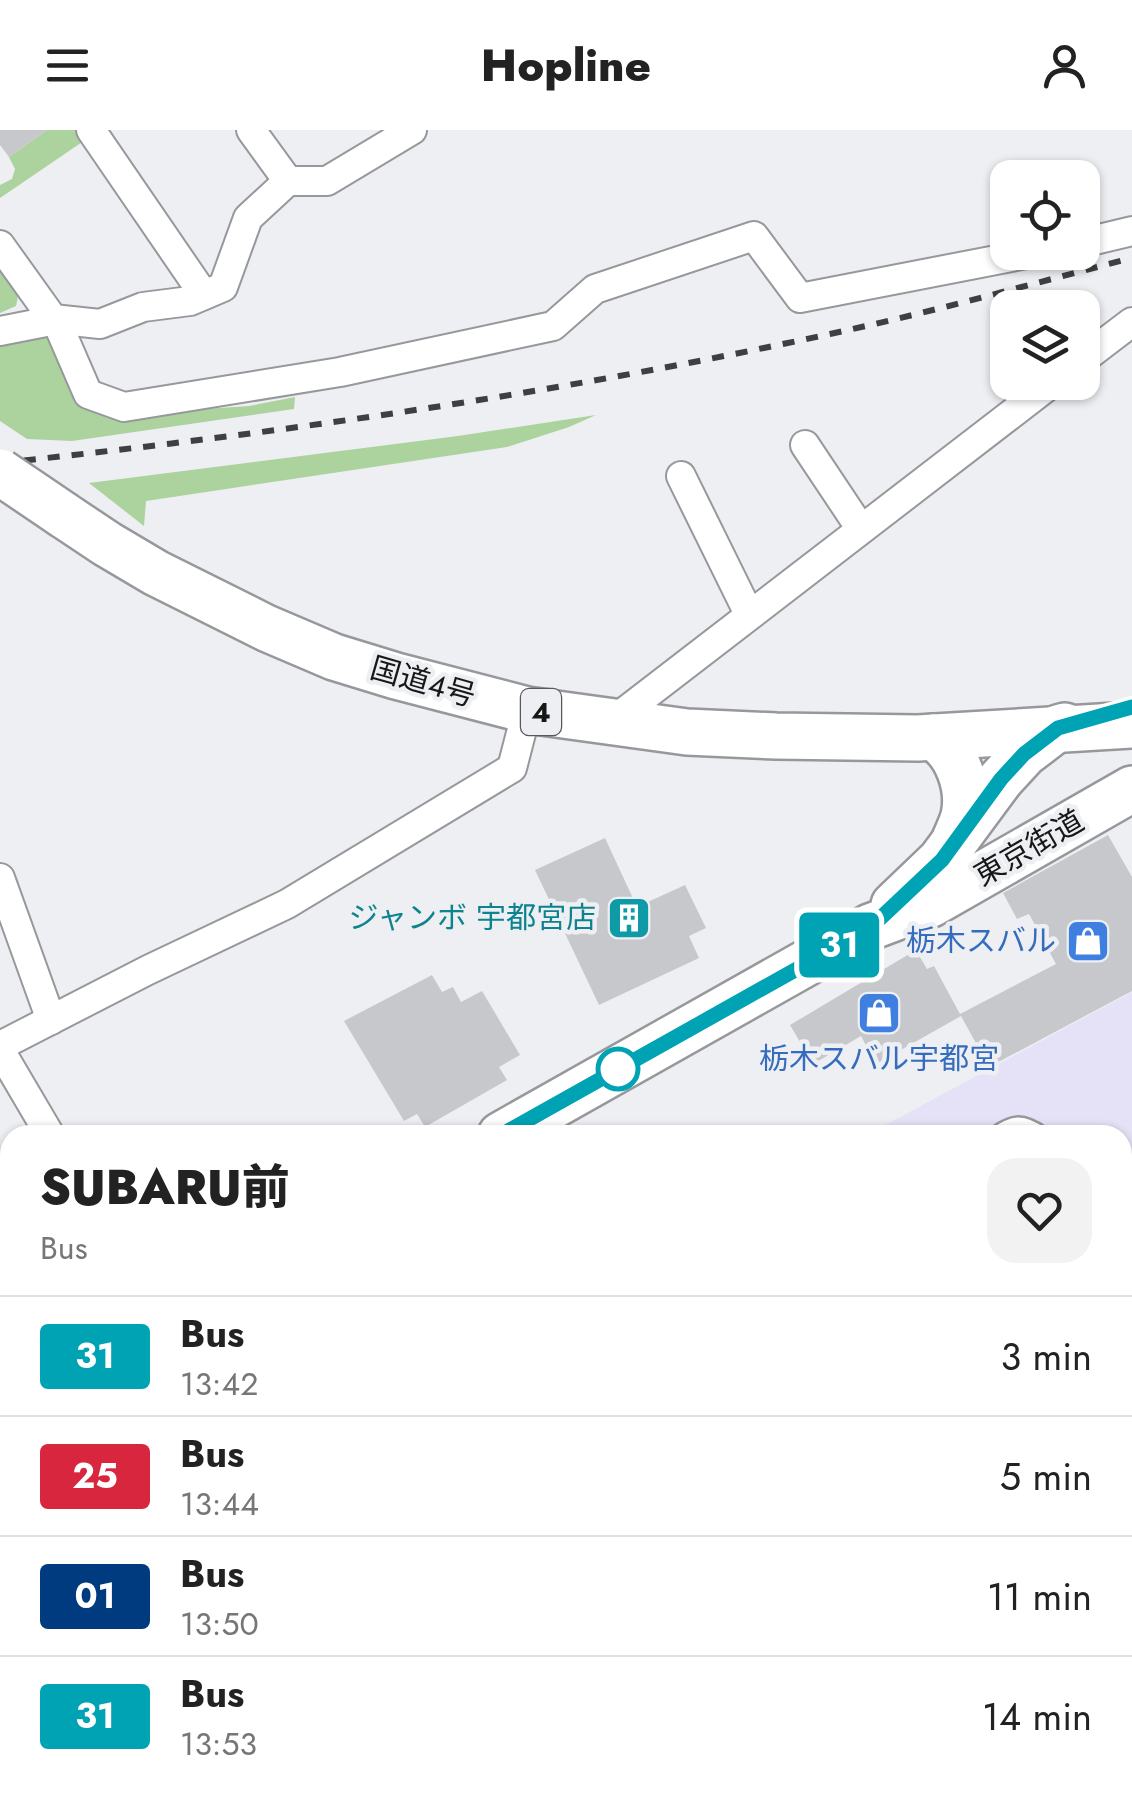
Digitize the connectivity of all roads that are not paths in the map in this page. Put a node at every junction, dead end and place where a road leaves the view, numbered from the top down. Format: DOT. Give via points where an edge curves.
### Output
graph roads {
  1 [pos="91,130"];
  2 [pos="251,130"];
  3 [pos="403,132"];
  4 [pos="288,181"];
  5 [pos="1132,232"];
  6 [pos="1100,239"];
  7 [pos="0,245"];
  8 [pos="990,261"];
  9 [pos="204,295"];
  10 [pos="56,320"];
  11 [pos="1132,322"];
  12 [pos="0,331"];
  13 [pos="1100,346"];
  14 [pos="1028,400"];
  15 [pos="805,445"];
  16 [pos="0,472"];
  17 [pos="681,476"];
  18 [pos="860,529"];
  19 [pos="749,614"];
  20 [pos="1132,706"];
  21 [pos="527,710"];
  22 [pos="610,723"];
  23 [pos="1132,725"];
  24 [pos="1058,728"];
  25 [pos="933,737"];
  26 [pos="1132,764"];
  27 [pos="1132,789"];
  28 [pos="948,850"];
  29 [pos="0,878"];
  30 [pos="870,928"];
  31 [pos="51,1020"];
  32 [pos="0,1048"];
  33 [pos="44,1125"];
  34 [pos="519,1125"];
  1 -- 9 [label="street"];
  2 -- 4 [label="street"];
  3 -- 4 [label="street" via="326,182"];
  4 -- 9 [label="street" via="248,218 223,287"];
  5 -- 6 [label="street"];
  7 -- 10 [label="street"];
  8 -- 10 [label="street" via="800,298 754,236 595,289 553,326 340,372 124,407 88,394"];
  9 -- 10 [label="street" via="100,324"];
  10 -- 12 [label="street"];
  11 -- 13 [label="street"];
  14 -- 18 [label="street"];
  15 -- 18 [label="street"];
  16 -- 21 [label="highway, 国道4号 / 4, bridge" via="107,544 283,635 396,676"];
  17 -- 19 [label="street"];
  18 -- 19 [label="street"];
  19 -- 22 [label="street"];
  20 -- 24 [label="highway, 東京街道 / 4"];
  21 -- 22 [label="highway, 国道4号 / 4"];
  21 -- 31 [label="street" via="512,768 287,904"];
  22 -- 25 [label="highway, 国道4号 / 4" via="776,736"];
  23 -- 24 [label="highway, 国道4号 / 4"];
  24 -- 25 [label="highway, 国道4号 / 4"];
  24 -- 28 [label="highway, 東京街道" via="1001,779"];
  25 -- 28 [label="highway" via="951,753 964,785 964,816"];
  26 -- 28 [label="highway, 東京街道" via="1015,832"];
  27 -- 30 [label="highway, 東京街道" via="932,904"];
  28 -- 30 [label="highway, 東京街道"];
  29 -- 31 [label="street"];
  30 -- 34 [label="highway, 東京街道"];
  31 -- 32 [label="street"];
  32 -- 33 [label="street"];
}
